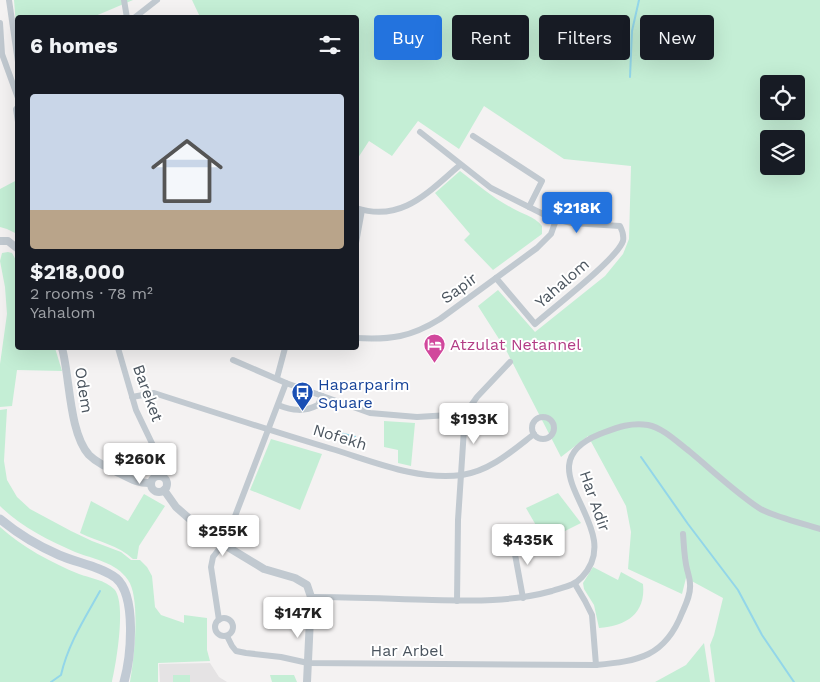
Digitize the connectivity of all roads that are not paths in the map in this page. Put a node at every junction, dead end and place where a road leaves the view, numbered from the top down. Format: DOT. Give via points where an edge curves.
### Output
graph roads {
  1 [pos="9,0"];
  2 [pos="124,0"];
  3 [pos="158,0"];
  4 [pos="126,15"];
  5 [pos="138,15"];
  6 [pos="0,23"];
  7 [pos="15,41"];
  8 [pos="15,90"];
  9 [pos="420,132"];
  10 [pos="473,136"];
  11 [pos="460,165"];
  12 [pos="529,207"];
  13 [pos="359,209"];
  14 [pos="556,220"];
  15 [pos="8,243"];
  16 [pos="0,246"];
  17 [pos="496,278"];
  18 [pos="359,338"];
  19 [pos="62,350"];
  20 [pos="119,350"];
  21 [pos="284,350"];
  22 [pos="233,360"];
  23 [pos="510,362"];
  24 [pos="277,378"];
  25 [pos="286,383"];
  26 [pos="132,396"];
  27 [pos="322,396"];
  28 [pos="278,405"];
  29 [pos="465,414"];
  30 [pos="269,430"];
  31 [pos="534,434"];
  32 [pos="461,475"];
  33 [pos="160,476"];
  34 [pos="151,484"];
  35 [pos="164,490"];
  36 [pos="0,519"];
  37 [pos="820,529"];
  38 [pos="683,534"];
  39 [pos="512,538"];
  40 [pos="223,544"];
  41 [pos="575,584"];
  42 [pos="311,597"];
  43 [pos="523,598"];
  44 [pos="457,601"];
  45 [pos="219,620"];
  46 [pos="227,636"];
  47 [pos="308,663"];
  48 [pos="596,665"];
  49 [pos="124,682"];
  50 [pos="307,682"];
  1 -- 7 [label="street"];
  2 -- 4 [label="street"];
  3 -- 5 [label="street"];
  6 -- 8 [label="street" via="2,54"];
  9 -- 11 [label="street, Yahalom"];
  10 -- 12 [label="street" via="542,181"];
  11 -- 12 [label="street, Yahalom" via="491,188"];
  11 -- 13 [label="street" via="412,204 401,209 379,212"];
  12 -- 14 [label="street, Yahalom"];
  14 -- 17 [label="street, Sapir" via="546,241"];
  14 -- 17 [label="street, Yahalom" via="620,226 624,239 605,264 535,324"];
  15 -- 16 [label="street"];
  17 -- 18 [label="street, Sapir" via="440,319 412,334 386,339"];
  19 -- 34 [label="street, Odem" via="77,433 83,446 107,467 141,483"];
  20 -- 26 [label="street, Bareket"];
  21 -- 24 [label="street"];
  22 -- 24 [label="street"];
  23 -- 29 [label="street"];
  24 -- 25 [label="street"];
  25 -- 27 [label="street"];
  25 -- 28 [label="street"];
  26 -- 30 [label="street, Nofekh" via="154,393"];
  26 -- 33 [label="street, Bareket" via="159,458"];
  27 -- 28 [label="street" via="318,405 304,410"];
  27 -- 29 [label="street" via="370,413 417,417"];
  28 -- 30 [label="street"];
  29 -- 32 [label="street"];
  30 -- 32 [label="street, Nofekh" via="410,471"];
  30 -- 40 [label="street"];
  31 -- 32 [label="street, Nofekh" via="490,465"];
  32 -- 44 [label="street"];
  33 -- 34 [label="street"];
  33 -- 35 [label="street" via="167,483"];
  34 -- 35 [label="street" via="157,491"];
  35 -- 40 [label="street" via="176,508 193,524"];
  36 -- 49 [label="main road" via="41,546 109,574 123,586 129,612 130,641"];
  37 -- 41 [label="street, Har Adir" via="761,510 657,428 649,425 617,427 591,438 570,461 569,478 590,523 595,543 589,568"];
  38 -- 48 [label="street, Har Arbel" via="690,583 688,599 677,627 660,647 644,657"];
  39 -- 43 [label="street"];
  40 -- 42 [label="street" via="264,569 302,581"];
  40 -- 45 [label="street" via="211,567"];
  41 -- 43 [label="street"];
  41 -- 48 [label="street" via="592,615"];
  42 -- 44 [label="street"];
  42 -- 47 [label="street"];
  43 -- 44 [label="street"];
  45 -- 46 [label="street" via="215,630 221,636"];
  45 -- 46 [label="street" via="225,618 232,622 233,630"];
  46 -- 47 [label="street, Har Arbel" via="236,650 246,654"];
  47 -- 48 [label="street, Har Arbel"];
  47 -- 50 [label="street"];
}
